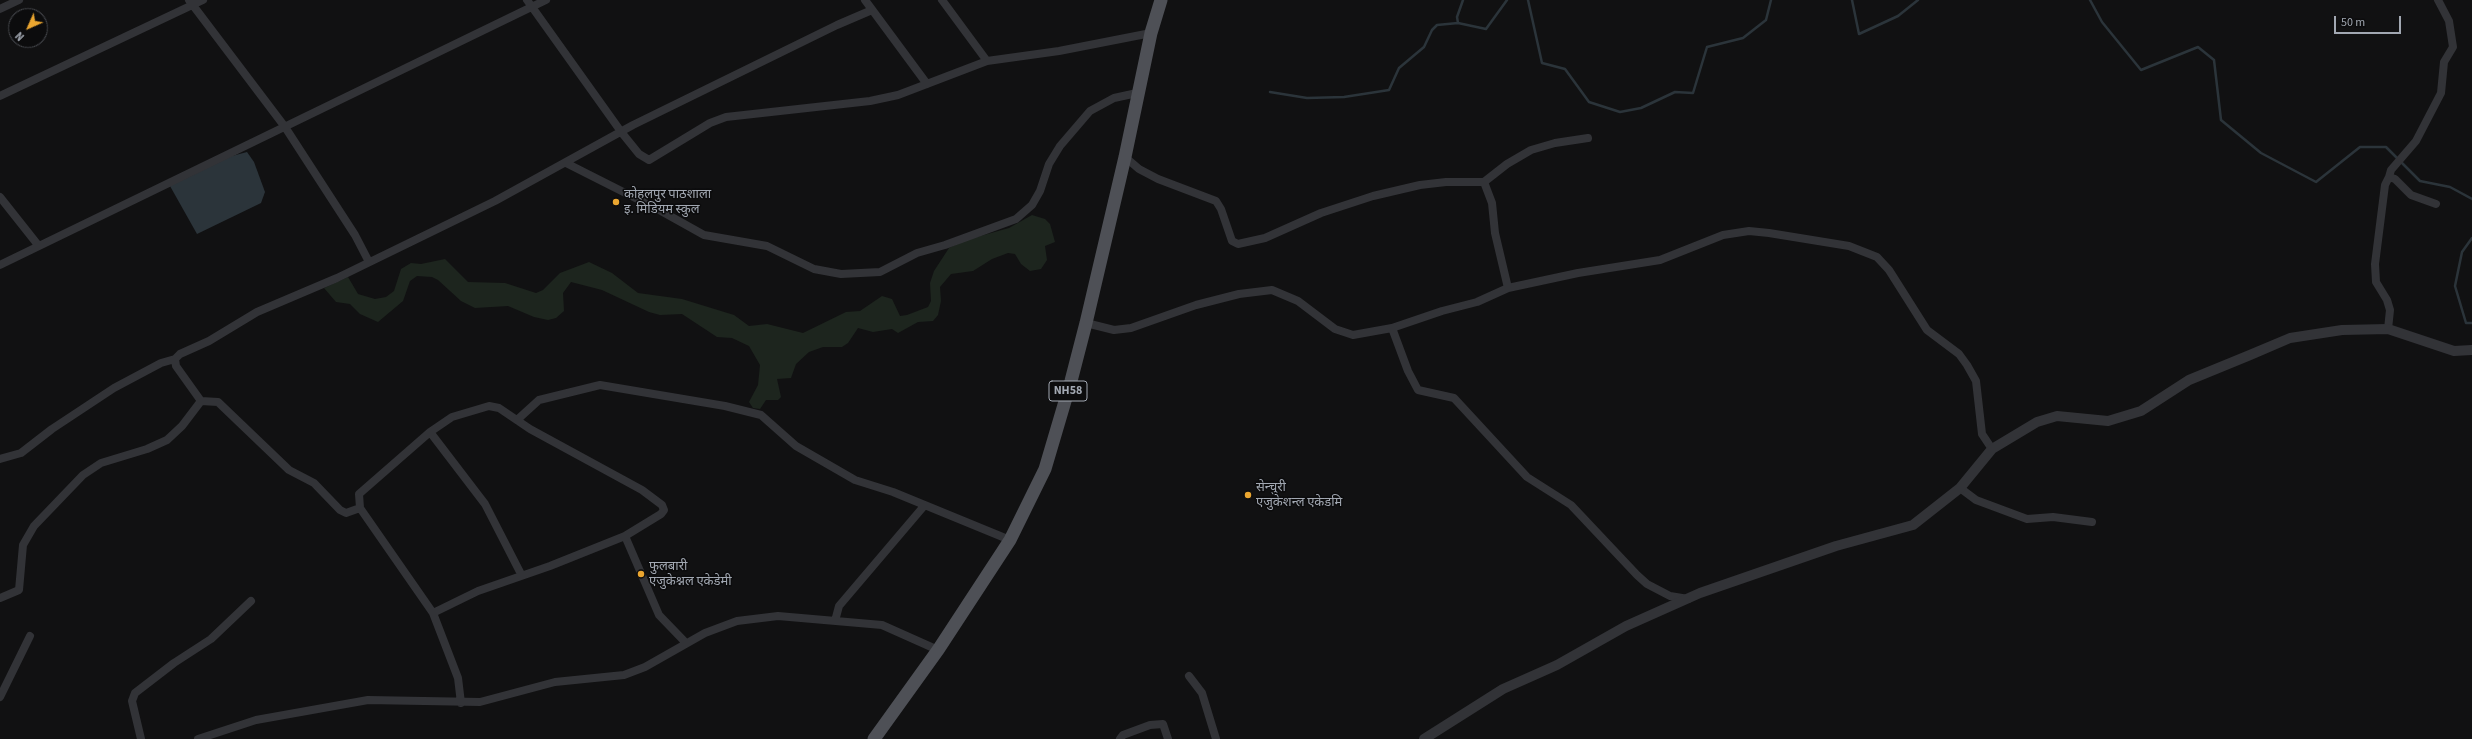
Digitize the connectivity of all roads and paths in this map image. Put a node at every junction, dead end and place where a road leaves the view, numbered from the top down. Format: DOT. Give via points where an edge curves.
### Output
graph roads {
  1 [pos="19,0"];
  2 [pos="203,0"];
  3 [pos="546,0"];
  4 [pos="865,0"];
  5 [pos="942,0"];
  6 [pos="1161,0"];
  7 [pos="2438,0"];
  8 [pos="191,3"];
  9 [pos="529,3"];
  10 [pos="0,9"];
  11 [pos="872,10"];
  12 [pos="1150,33"];
  13 [pos="988,61"];
  14 [pos="927,84"];
  15 [pos="1137,93"];
  16 [pos="0,96"];
  17 [pos="285,127"];
  18 [pos="622,132"];
  19 [pos="1588,138"];
  20 [pos="1125,157"];
  21 [pos="566,163"];
  22 [pos="2389,177"];
  23 [pos="1484,182"];
  24 [pos="0,197"];
  25 [pos="2436,204"];
  26 [pos="38,246"];
  27 [pos="369,262"];
  28 [pos="0,265"];
  29 [pos="1508,288"];
  30 [pos="1086,323"];
  31 [pos="1392,328"];
  32 [pos="2388,329"];
  33 [pos="2472,350"];
  34 [pos="175,359"];
  35 [pos="201,401"];
  36 [pos="518,420"];
  37 [pos="430,432"];
  38 [pos="1992,449"];
  39 [pos="0,459"];
  40 [pos="1960,488"];
  41 [pos="924,506"];
  42 [pos="360,508"];
  43 [pos="2092,522"];
  44 [pos="625,536"];
  45 [pos="1010,540"];
  46 [pos="521,574"];
  47 [pos="0,598"];
  48 [pos="1689,599"];
  49 [pos="251,601"];
  50 [pos="433,613"];
  51 [pos="835,621"];
  52 [pos="30,636"];
  53 [pos="686,643"];
  54 [pos="938,650"];
  55 [pos="1188,676"];
  56 [pos="0,697"];
  57 [pos="461,703"];
  58 [pos="140,739"];
  59 [pos="199,739"];
  60 [pos="874,739"];
  61 [pos="1120,739"];
  62 [pos="1168,739"];
  63 [pos="1216,739"];
  64 [pos="1424,739"];
  1 -- 10 [label="street"];
  2 -- 8 [label="street"];
  3 -- 9 [label="street"];
  4 -- 11 [label="street"];
  5 -- 13 [label="street"];
  6 -- 12 [label="main road, NH58"];
  7 -- 22 [label="street" via="2449,21 2453,47 2444,62 2441,93 2416,141 2402,154"];
  8 -- 16 [label="street"];
  8 -- 17 [label="street"];
  9 -- 17 [label="street"];
  9 -- 18 [label="street"];
  11 -- 14 [label="street"];
  11 -- 18 [label="street" via="732,76"];
  12 -- 13 [label="street" via="1059,51"];
  12 -- 15 [label="main road, NH58"];
  13 -- 14 [label="street"];
  14 -- 18 [label="street" via="870,101 726,117 710,123 649,160 639,154"];
  15 -- 20 [label="main road, NH58"];
  15 -- 21 [label="street" via="1114,98 1090,111 1048,164 1040,191 1032,205 1016,219 945,246 917,253 880,272 841,274 814,269 767,246 704,235"];
  17 -- 26 [label="street"];
  17 -- 27 [label="street" via="355,235"];
  18 -- 21 [label="street"];
  19 -- 23 [label="street" via="1531,150"];
  20 -- 23 [label="street" via="1158,180 1216,201 1232,241 1238,244 1265,238 1321,212 1386,193 1446,182"];
  20 -- 30 [label="main road, NH58"];
  21 -- 27 [label="street" via="495,201"];
  22 -- 25 [label="street" via="2395,179 2411,195"];
  22 -- 32 [label="street" via="2385,185 2375,264 2376,282 2390,310"];
  23 -- 29 [label="street" via="1492,203 1495,233"];
  24 -- 26 [label="street"];
  26 -- 28 [label="street"];
  27 -- 34 [label="street" via="258,312"];
  29 -- 31 [label="street" via="1477,302"];
  29 -- 38 [label="street" via="1578,273 1660,260 1723,235 1749,231 1849,246 1877,257 1889,270 1927,330 1959,354 1976,381 1982,434"];
  30 -- 31 [label="street" via="1114,330 1132,328 1210,301 1272,290 1298,301 1335,329 1353,335"];
  30 -- 45 [label="main road, NH58" via="1045,469"];
  31 -- 48 [label="street" via="1418,390 1454,398 1527,477 1571,505 1646,584 1670,596"];
  32 -- 33 [label="street" via="2454,351"];
  32 -- 38 [label="street" via="2342,330 2290,338 2189,380 2141,412 2108,420 2057,416 2037,422"];
  34 -- 35 [label="street" via="176,366"];
  34 -- 39 [label="street" via="161,363 91,401 21,453"];
  35 -- 42 [label="street" via="218,402 289,470 314,483 340,510 346,513"];
  35 -- 47 [label="street" via="182,426 167,440 101,463 83,475 34,526 23,545 19,590"];
  36 -- 37 [label="street" via="499,408 489,406 452,417"];
  36 -- 41 [label="street" via="539,400 600,385 725,406 761,415 796,446 855,480 893,492"];
  36 -- 44 [label="street" via="642,490 662,505 664,510 661,514"];
  37 -- 42 [label="street" via="359,494"];
  37 -- 46 [label="street" via="485,504"];
  38 -- 40 [label="street"];
  40 -- 43 [label="street" via="1976,500 2027,519 2053,517"];
  40 -- 48 [label="street" via="1913,525 1836,546"];
  41 -- 45 [label="street"];
  41 -- 51 [label="street" via="839,606"];
  42 -- 50 [label="street"];
  44 -- 46 [label="street" via="550,566"];
  44 -- 53 [label="street" via="659,615"];
  45 -- 54 [label="main road, NH58"];
  46 -- 50 [label="street"];
  48 -- 64 [label="street" via="1626,626 1557,665 1503,688"];
  49 -- 58 [label="street" via="210,639 135,693 132,701"];
  50 -- 57 [label="street" via="458,678"];
  51 -- 53 [label="street" via="778,616 737,621"];
  51 -- 54 [label="street" via="882,624"];
  52 -- 56 [label="street"];
  53 -- 57 [label="street" via="645,668 624,675 555,682 480,702"];
  54 -- 60 [label="main road, NH58"];
  55 -- 63 [label="street" via="1202,693"];
  57 -- 59 [label="street" via="368,700 263,719"];
  61 -- 62 [label="street" via="1123,735 1150,725 1163,724"];
}
